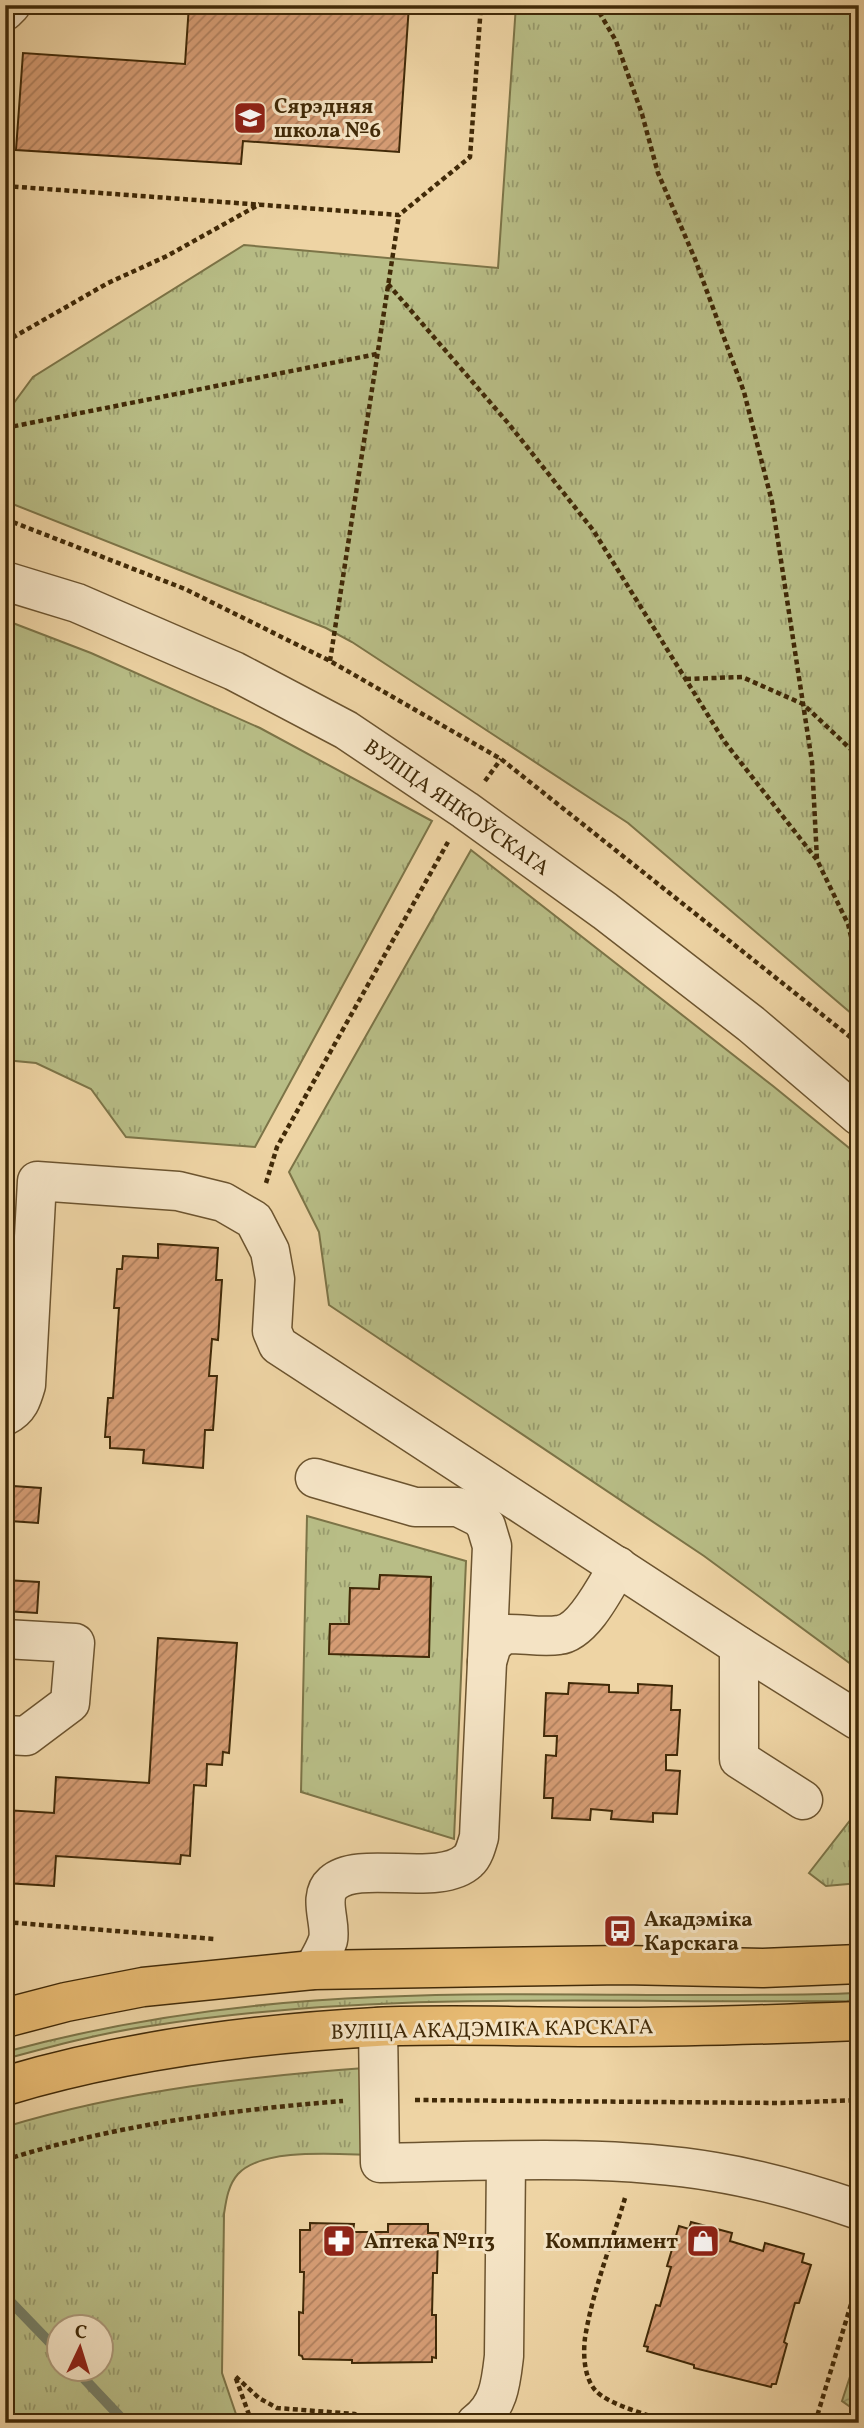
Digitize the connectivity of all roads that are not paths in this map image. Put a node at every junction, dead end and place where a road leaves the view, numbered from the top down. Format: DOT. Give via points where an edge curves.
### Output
graph roads {
  1 [pos="11,5"];
  2 [pos="5,10"];
  3 [pos="5,581"];
  4 [pos="859,1116"];
  5 [pos="5,1416"];
  6 [pos="315,1478"];
  7 [pos="618,1566"];
  8 [pos="5,1639"];
  9 [pos="739,1646"];
  10 [pos="487,1662"];
  11 [pos="857,1720"];
  12 [pos="5,1735"];
  13 [pos="803,1800"];
  14 [pos="859,1964"];
  15 [pos="313,1970"];
  16 [pos="5,2018"];
  17 [pos="859,2021"];
  18 [pos="378,2027"];
  19 [pos="5,2086"];
  20 [pos="506,2161"];
  21 [pos="859,2210"];
  22 [pos="476,2423"];
  1 -- 2 [label="street"];
  3 -- 4 [label="street, ВУЛІЦА ЯНКОЎСКАГА" via="77,603 234,671 346,730 605,911 751,1024"];
  5 -- 7 [label="street" via="22,1401 26,1385 37,1181 178,1191 223,1202 254,1220 270,1251 275,1279 272,1331 278,1345"];
  6 -- 10 [label="street" via="415,1507 458,1507 480,1518 492,1546"];
  7 -- 9 [label="street"];
  7 -- 10 [label="street" via="572,1632 504,1634 492,1645"];
  8 -- 12 [label="street" via="75,1643 70,1703 26,1736"];
  9 -- 11 [label="street"];
  9 -- 13 [label="street" via="739,1759"];
  10 -- 15 [label="street" via="480,1837 471,1860 452,1872 358,1874 333,1882 326,1898 328,1940"];
  14 -- 15 [label="main road"];
  15 -- 16 [label="main road" via="143,1987"];
  17 -- 18 [label="main road, ВУЛІЦА АКАДЭМІКА КАРСКАГА"];
  18 -- 19 [label="main road, ВУЛІЦА АКАДЭМІКА КАРСКАГА" via="173,2049"];
  18 -- 20 [label="street" via="380,2163"];
  20 -- 21 [label="street" via="712,2171 791,2188"];
  20 -- 22 [label="street" via="503,2368 495,2402"];
}
